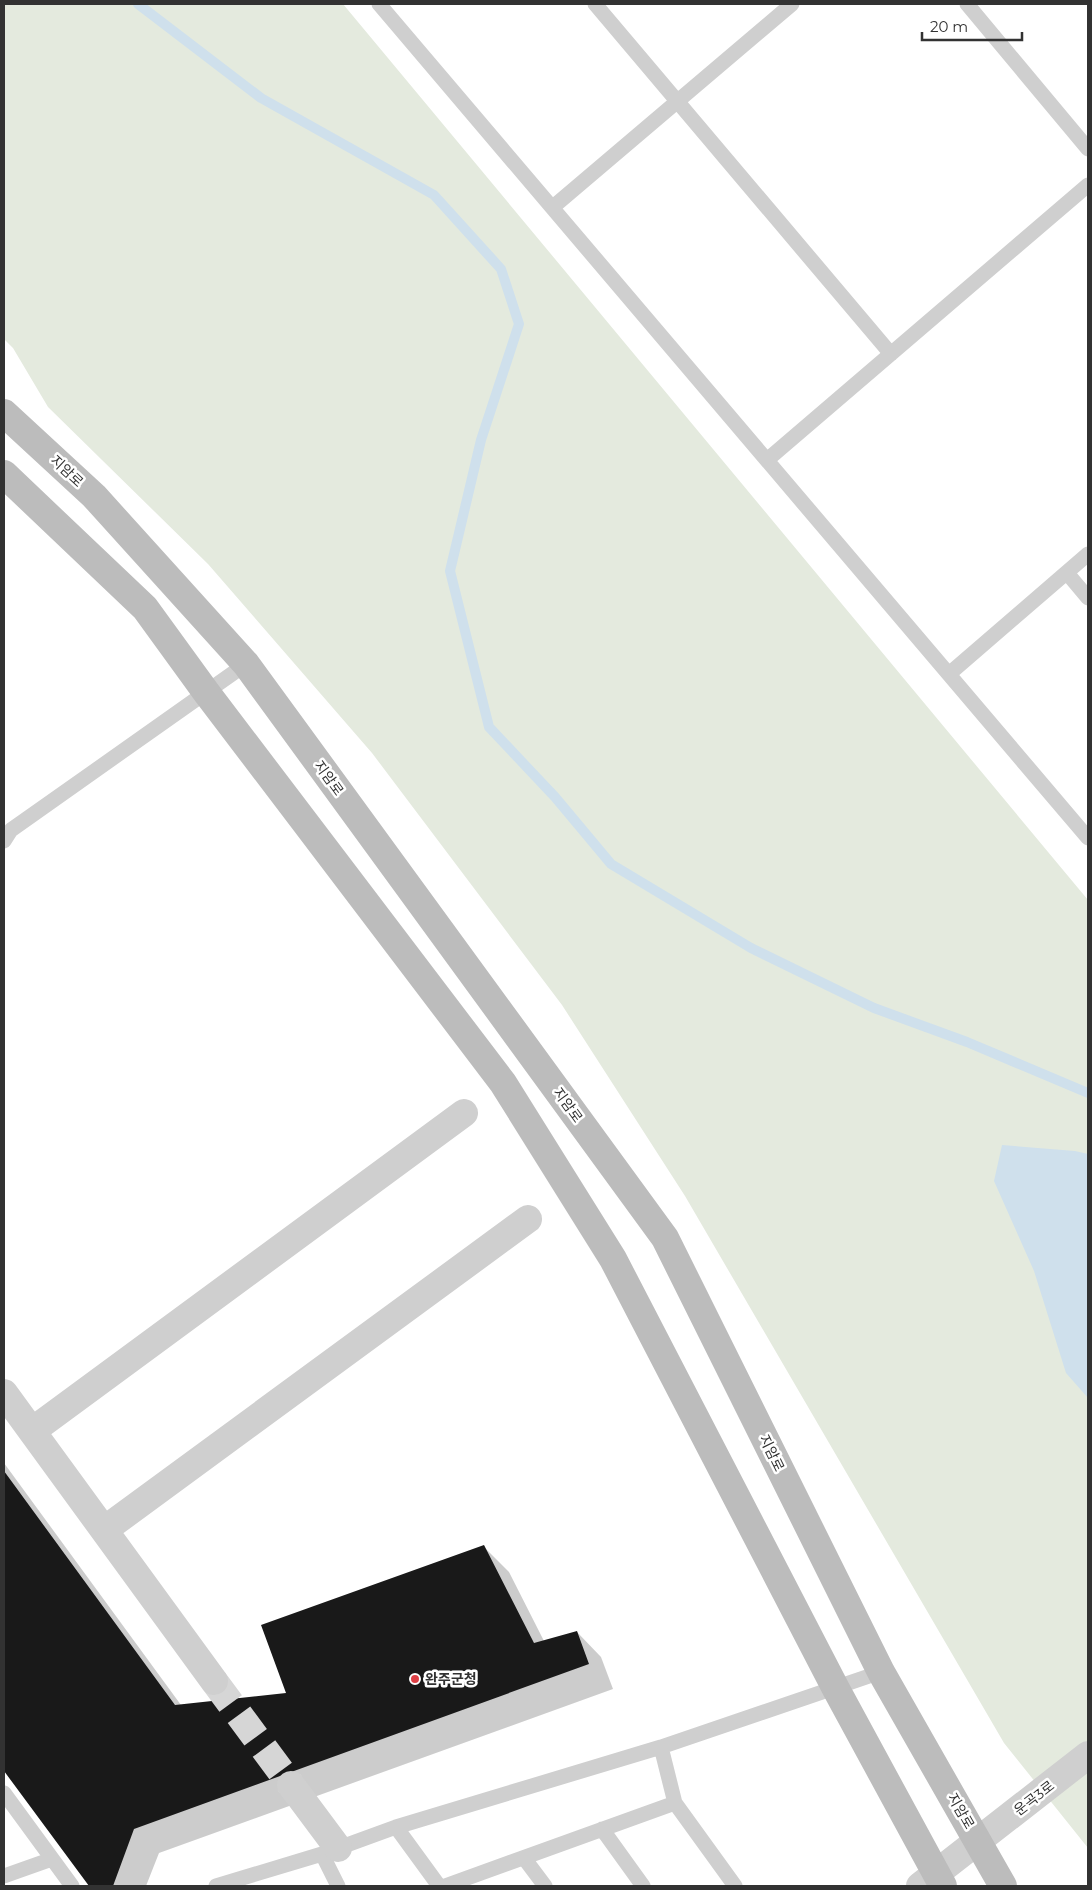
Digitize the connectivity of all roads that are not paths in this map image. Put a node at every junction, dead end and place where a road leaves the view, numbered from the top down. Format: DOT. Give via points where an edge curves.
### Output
graph roads {
  1 [pos="379,4"];
  2 [pos="595,4"];
  3 [pos="792,4"];
  4 [pos="967,4"];
  5 [pos="678,100"];
  6 [pos="1088,149"];
  7 [pos="1088,186"];
  8 [pos="553,207"];
  9 [pos="891,354"];
  10 [pos="4,413"];
  11 [pos="767,460"];
  12 [pos="4,474"];
  13 [pos="1088,554"];
  14 [pos="1066,573"];
  15 [pos="1088,598"];
  16 [pos="246,664"];
  17 [pos="949,674"];
  18 [pos="206,692"];
  19 [pos="1088,838"];
  20 [pos="4,841"];
  21 [pos="464,1113"];
  22 [pos="528,1220"];
  23 [pos="4,1393"];
  24 [pos="32,1431"];
  25 [pos="104,1530"];
  26 [pos="881,1672"];
  27 [pos="214,1681"];
  28 [pos="836,1688"];
  29 [pos="661,1747"];
  30 [pos="1088,1755"];
  31 [pos="292,1785"];
  32 [pos="4,1793"];
  33 [pos="675,1803"];
  34 [pos="396,1827"];
  35 [pos="602,1829"];
  36 [pos="979,1842"];
  37 [pos="330,1851"];
  38 [pos="524,1858"];
  39 [pos="52,1859"];
  40 [pos="4,1876"];
  41 [pos="933,1882"];
  42 [pos="72,1886"];
  43 [pos="216,1886"];
  44 [pos="338,1886"];
  45 [pos="439,1886"];
  46 [pos="445,1886"];
  47 [pos="545,1886"];
  48 [pos="643,1886"];
  49 [pos="735,1886"];
  50 [pos="1003,1886"];
  1 -- 8 [label="lane"];
  2 -- 5 [label="lane"];
  3 -- 5 [label="lane"];
  4 -- 6 [label="lane"];
  5 -- 8 [label="lane"];
  5 -- 9 [label="lane"];
  7 -- 9 [label="lane"];
  8 -- 11 [label="lane"];
  9 -- 11 [label="lane"];
  10 -- 16 [label="street, 지암로" via="94,496"];
  11 -- 17 [label="lane"];
  12 -- 18 [label="street" via="145,608"];
  13 -- 14 [label="lane"];
  14 -- 15 [label="lane"];
  14 -- 17 [label="lane"];
  16 -- 18 [label="lane"];
  16 -- 26 [label="street, 지암로" via="665,1238"];
  17 -- 19 [label="lane"];
  18 -- 20 [label="lane" via="11,830"];
  18 -- 28 [label="street" via="503,1083 613,1259"];
  21 -- 24 [label="street"];
  22 -- 25 [label="street"];
  23 -- 24 [label="street"];
  24 -- 25 [label="street"];
  25 -- 27 [label="street"];
  26 -- 28 [label="lane"];
  26 -- 36 [label="street, 지암로"];
  28 -- 29 [label="lane"];
  28 -- 41 [label="street"];
  29 -- 33 [label="lane"];
  29 -- 34 [label="lane"];
  30 -- 36 [label="street, 운곡3로"];
  31 -- 37 [label="street"];
  32 -- 39 [label="lane"];
  33 -- 35 [label="lane"];
  33 -- 49 [label="lane"];
  34 -- 37 [label="lane"];
  34 -- 45 [label="lane"];
  35 -- 38 [label="lane"];
  35 -- 48 [label="lane"];
  36 -- 41 [label="street, 운곡3로"];
  36 -- 50 [label="street, 지암로"];
  37 -- 43 [label="lane"];
  37 -- 44 [label="lane"];
  38 -- 46 [label="lane"];
  38 -- 47 [label="lane"];
  39 -- 40 [label="lane"];
  39 -- 42 [label="lane"];
}
